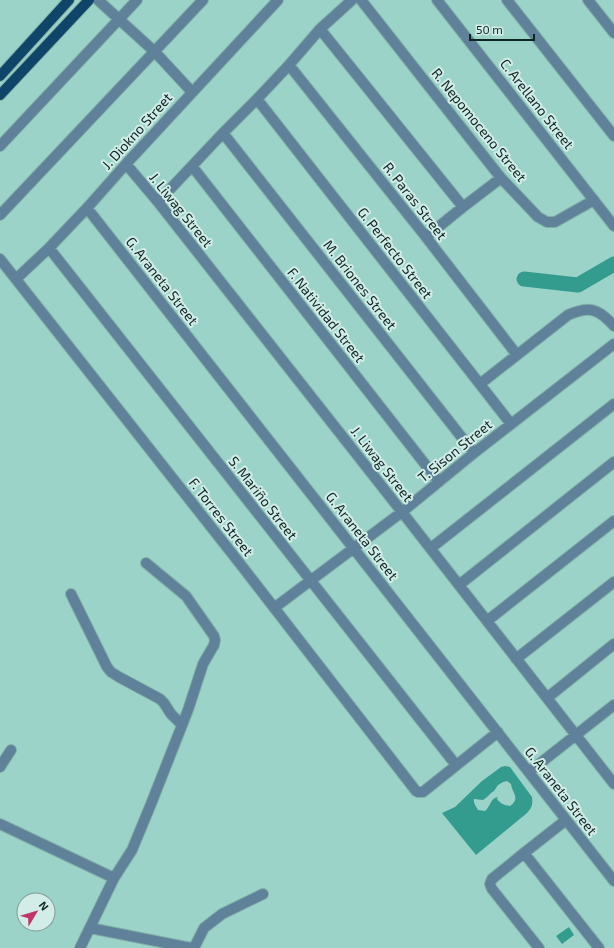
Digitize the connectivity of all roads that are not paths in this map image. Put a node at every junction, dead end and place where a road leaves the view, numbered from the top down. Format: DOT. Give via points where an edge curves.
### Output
graph roads {
  1 [pos="69,0"];
  2 [pos="89,0"];
  3 [pos="98,0"];
  4 [pos="137,0"];
  5 [pos="203,0"];
  6 [pos="278,0"];
  7 [pos="352,0"];
  8 [pos="361,0"];
  9 [pos="437,0"];
  10 [pos="507,0"];
  11 [pos="588,0"];
  12 [pos="120,19"];
  13 [pos="320,29"];
  14 [pos="614,33"];
  15 [pos="155,52"];
  16 [pos="289,65"];
  17 [pos="0,76"];
  18 [pos="192,92"];
  19 [pos="0,95"];
  20 [pos="257,99"];
  21 [pos="223,133"];
  22 [pos="614,136"];
  23 [pos="0,146"];
  24 [pos="126,164"];
  25 [pos="192,166"];
  26 [pos="501,178"];
  27 [pos="594,200"];
  28 [pos="158,202"];
  29 [pos="463,207"];
  30 [pos="87,208"];
  31 [pos="0,215"];
  32 [pos="614,226"];
  33 [pos="426,237"];
  34 [pos="49,248"];
  35 [pos="0,259"];
  36 [pos="16,279"];
  37 [pos="614,326"];
  38 [pos="614,344"];
  39 [pos="517,355"];
  40 [pos="480,384"];
  41 [pos="614,404"];
  42 [pos="511,424"];
  43 [pos="474,453"];
  44 [pos="614,462"];
  45 [pos="439,482"];
  46 [pos="402,512"];
  47 [pos="614,520"];
  48 [pos="431,548"];
  49 [pos="354,549"];
  50 [pos="146,563"];
  51 [pos="311,581"];
  52 [pos="614,582"];
  53 [pos="459,585"];
  54 [pos="71,594"];
  55 [pos="274,608"];
  56 [pos="487,620"];
  57 [pos="614,644"];
  58 [pos="516,659"];
  59 [pos="546,698"];
  60 [pos="614,705"];
  61 [pos="182,725"];
  62 [pos="498,732"];
  63 [pos="576,735"];
  64 [pos="11,750"];
  65 [pos="456,765"];
  66 [pos="0,766"];
  67 [pos="529,772"];
  68 [pos="614,784"];
  69 [pos="566,820"];
  70 [pos="0,824"];
  71 [pos="524,853"];
  72 [pos="114,878"];
  73 [pos="614,881"];
  74 [pos="263,894"];
  75 [pos="90,928"];
  76 [pos="80,948"];
  77 [pos="193,948"];
  78 [pos="539,948"];
  79 [pos="599,948"];
  1 -- 17 [label="main road"];
  2 -- 19 [label="main road"];
  3 -- 12 [label="street"];
  4 -- 12 [label="street"];
  5 -- 15 [label="street"];
  6 -- 18 [label="street, J. Diokno Street"];
  7 -- 13 [label="street"];
  8 -- 26 [label="street, R. Nepomoceno Street"];
  9 -- 27 [label="street, C. Arellano Street"];
  10 -- 22 [label="street"];
  11 -- 14 [label="street"];
  12 -- 15 [label="street"];
  12 -- 23 [label="street"];
  13 -- 16 [label="street"];
  13 -- 29 [label="street"];
  15 -- 18 [label="street"];
  15 -- 31 [label="street"];
  16 -- 20 [label="street"];
  16 -- 33 [label="street, R. Paras Street"];
  18 -- 24 [label="street, J. Diokno Street"];
  20 -- 21 [label="street"];
  20 -- 40 [label="street, G. Perfecto Street"];
  21 -- 25 [label="street"];
  21 -- 43 [label="street, M. Briones Street"];
  24 -- 28 [label="street, J. Liwag Street"];
  24 -- 30 [label="street, J. Diokno Street"];
  25 -- 28 [label="street"];
  25 -- 45 [label="street, F. Natividad Street"];
  26 -- 27 [label="street, R. Nepomoceno Street" via="538,217 547,222 555,222"];
  26 -- 29 [label="street"];
  27 -- 32 [label="street, C. Arellano Street"];
  28 -- 46 [label="street, J. Liwag Street"];
  29 -- 33 [label="street"];
  30 -- 34 [label="street, J. Diokno Street"];
  30 -- 49 [label="street, G. Araneta Street"];
  33 -- 39 [label="street, R. Paras Street"];
  34 -- 36 [label="street, J. Diokno Street"];
  34 -- 51 [label="street, S. Mariño Street"];
  35 -- 36 [label="street, F. Torres Street"];
  36 -- 55 [label="street, F. Torres Street"];
  37 -- 39 [label="street" via="599,312 588,309 578,311"];
  38 -- 42 [label="street, T. Sison Street"];
  39 -- 40 [label="street"];
  40 -- 42 [label="street, G. Perfecto Street"];
  41 -- 48 [label="street"];
  42 -- 43 [label="street, T. Sison Street"];
  43 -- 45 [label="street, T. Sison Street"];
  44 -- 53 [label="street"];
  45 -- 46 [label="street, T. Sison Street"];
  46 -- 48 [label="street, J. Liwag Street"];
  46 -- 49 [label="street, T. Sison Street"];
  47 -- 56 [label="street"];
  48 -- 53 [label="street, J. Liwag Street"];
  49 -- 51 [label="street, T. Sison Street"];
  49 -- 62 [label="street, G. Araneta Street"];
  50 -- 61 [label="street" via="186,596 215,640 203,664"];
  51 -- 55 [label="street, T. Sison Street"];
  51 -- 65 [label="street, S. Mariño Street"];
  52 -- 58 [label="street"];
  53 -- 56 [label="street, J. Liwag Street"];
  54 -- 61 [label="street" via="107,668 160,699"];
  55 -- 65 [label="street, F. Torres Street" via="418,792 423,792"];
  56 -- 58 [label="street, J. Liwag Street"];
  57 -- 59 [label="street"];
  58 -- 59 [label="street, J. Liwag Street"];
  59 -- 63 [label="street, J. Liwag Street"];
  60 -- 63 [label="street"];
  61 -- 72 [label="street" via="132,850"];
  62 -- 65 [label="street"];
  62 -- 67 [label="street, G. Araneta Street"];
  63 -- 67 [label="street"];
  63 -- 68 [label="street, J. Liwag Street"];
  64 -- 66 [label="street"];
  67 -- 69 [label="street, G. Araneta Street"];
  69 -- 71 [label="street"];
  69 -- 73 [label="street, G. Araneta Street"];
  70 -- 72 [label="street"];
  71 -- 78 [label="street" via="492,879 490,884"];
  71 -- 79 [label="street"];
  72 -- 75 [label="street"];
  74 -- 77 [label="street" via="222,914 204,928"];
  75 -- 76 [label="street"];
  75 -- 77 [label="street"];
}
